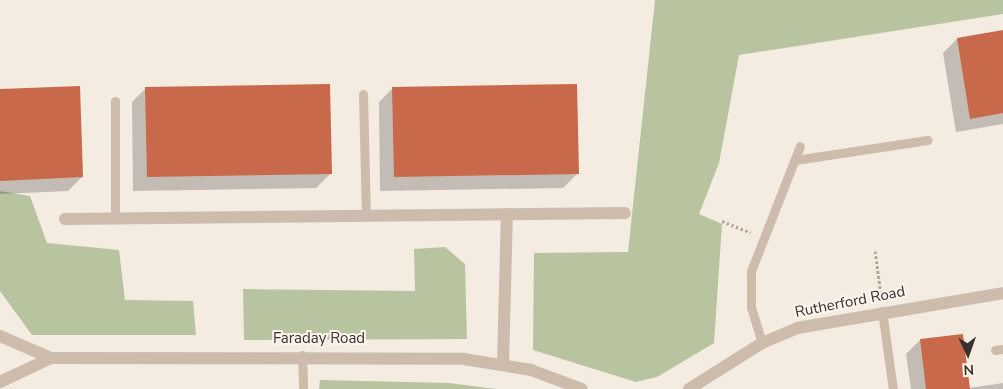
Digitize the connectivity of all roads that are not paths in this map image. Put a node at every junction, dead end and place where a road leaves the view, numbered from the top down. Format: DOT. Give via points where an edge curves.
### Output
graph roads {
  1 [pos="363,94"];
  2 [pos="115,102"];
  3 [pos="928,140"];
  4 [pos="800,146"];
  5 [pos="795,160"];
  6 [pos="625,213"];
  7 [pos="507,214"];
  8 [pos="366,216"];
  9 [pos="115,218"];
  10 [pos="65,219"];
  11 [pos="1003,293"];
  12 [pos="882,311"];
  13 [pos="0,336"];
  14 [pos="762,343"];
  15 [pos="302,355"];
  16 [pos="51,358"];
  17 [pos="503,364"];
  18 [pos="0,382"];
  19 [pos="303,389"];
  20 [pos="582,389"];
  21 [pos="689,389"];
  22 [pos="893,389"];
  1 -- 8 [label="lane"];
  2 -- 9 [label="lane"];
  3 -- 5 [label="lane"];
  4 -- 5 [label="lane"];
  5 -- 14 [label="lane" via="749,283"];
  6 -- 7 [label="street"];
  7 -- 8 [label="street"];
  7 -- 17 [label="street"];
  8 -- 9 [label="street"];
  9 -- 10 [label="street"];
  11 -- 12 [label="street, Rutherford Road"];
  12 -- 14 [label="street, Rutherford Road" via="810,324"];
  12 -- 22 [label="lane"];
  13 -- 16 [label="street, Faraday Road"];
  14 -- 21 [label="street, Rutherford Road"];
  15 -- 16 [label="street, Faraday Road"];
  15 -- 17 [label="street, Faraday Road" via="422,356"];
  15 -- 19 [label="lane"];
  16 -- 18 [label="street, Faraday Road"];
  17 -- 20 [label="street, Faraday Road"];
}
